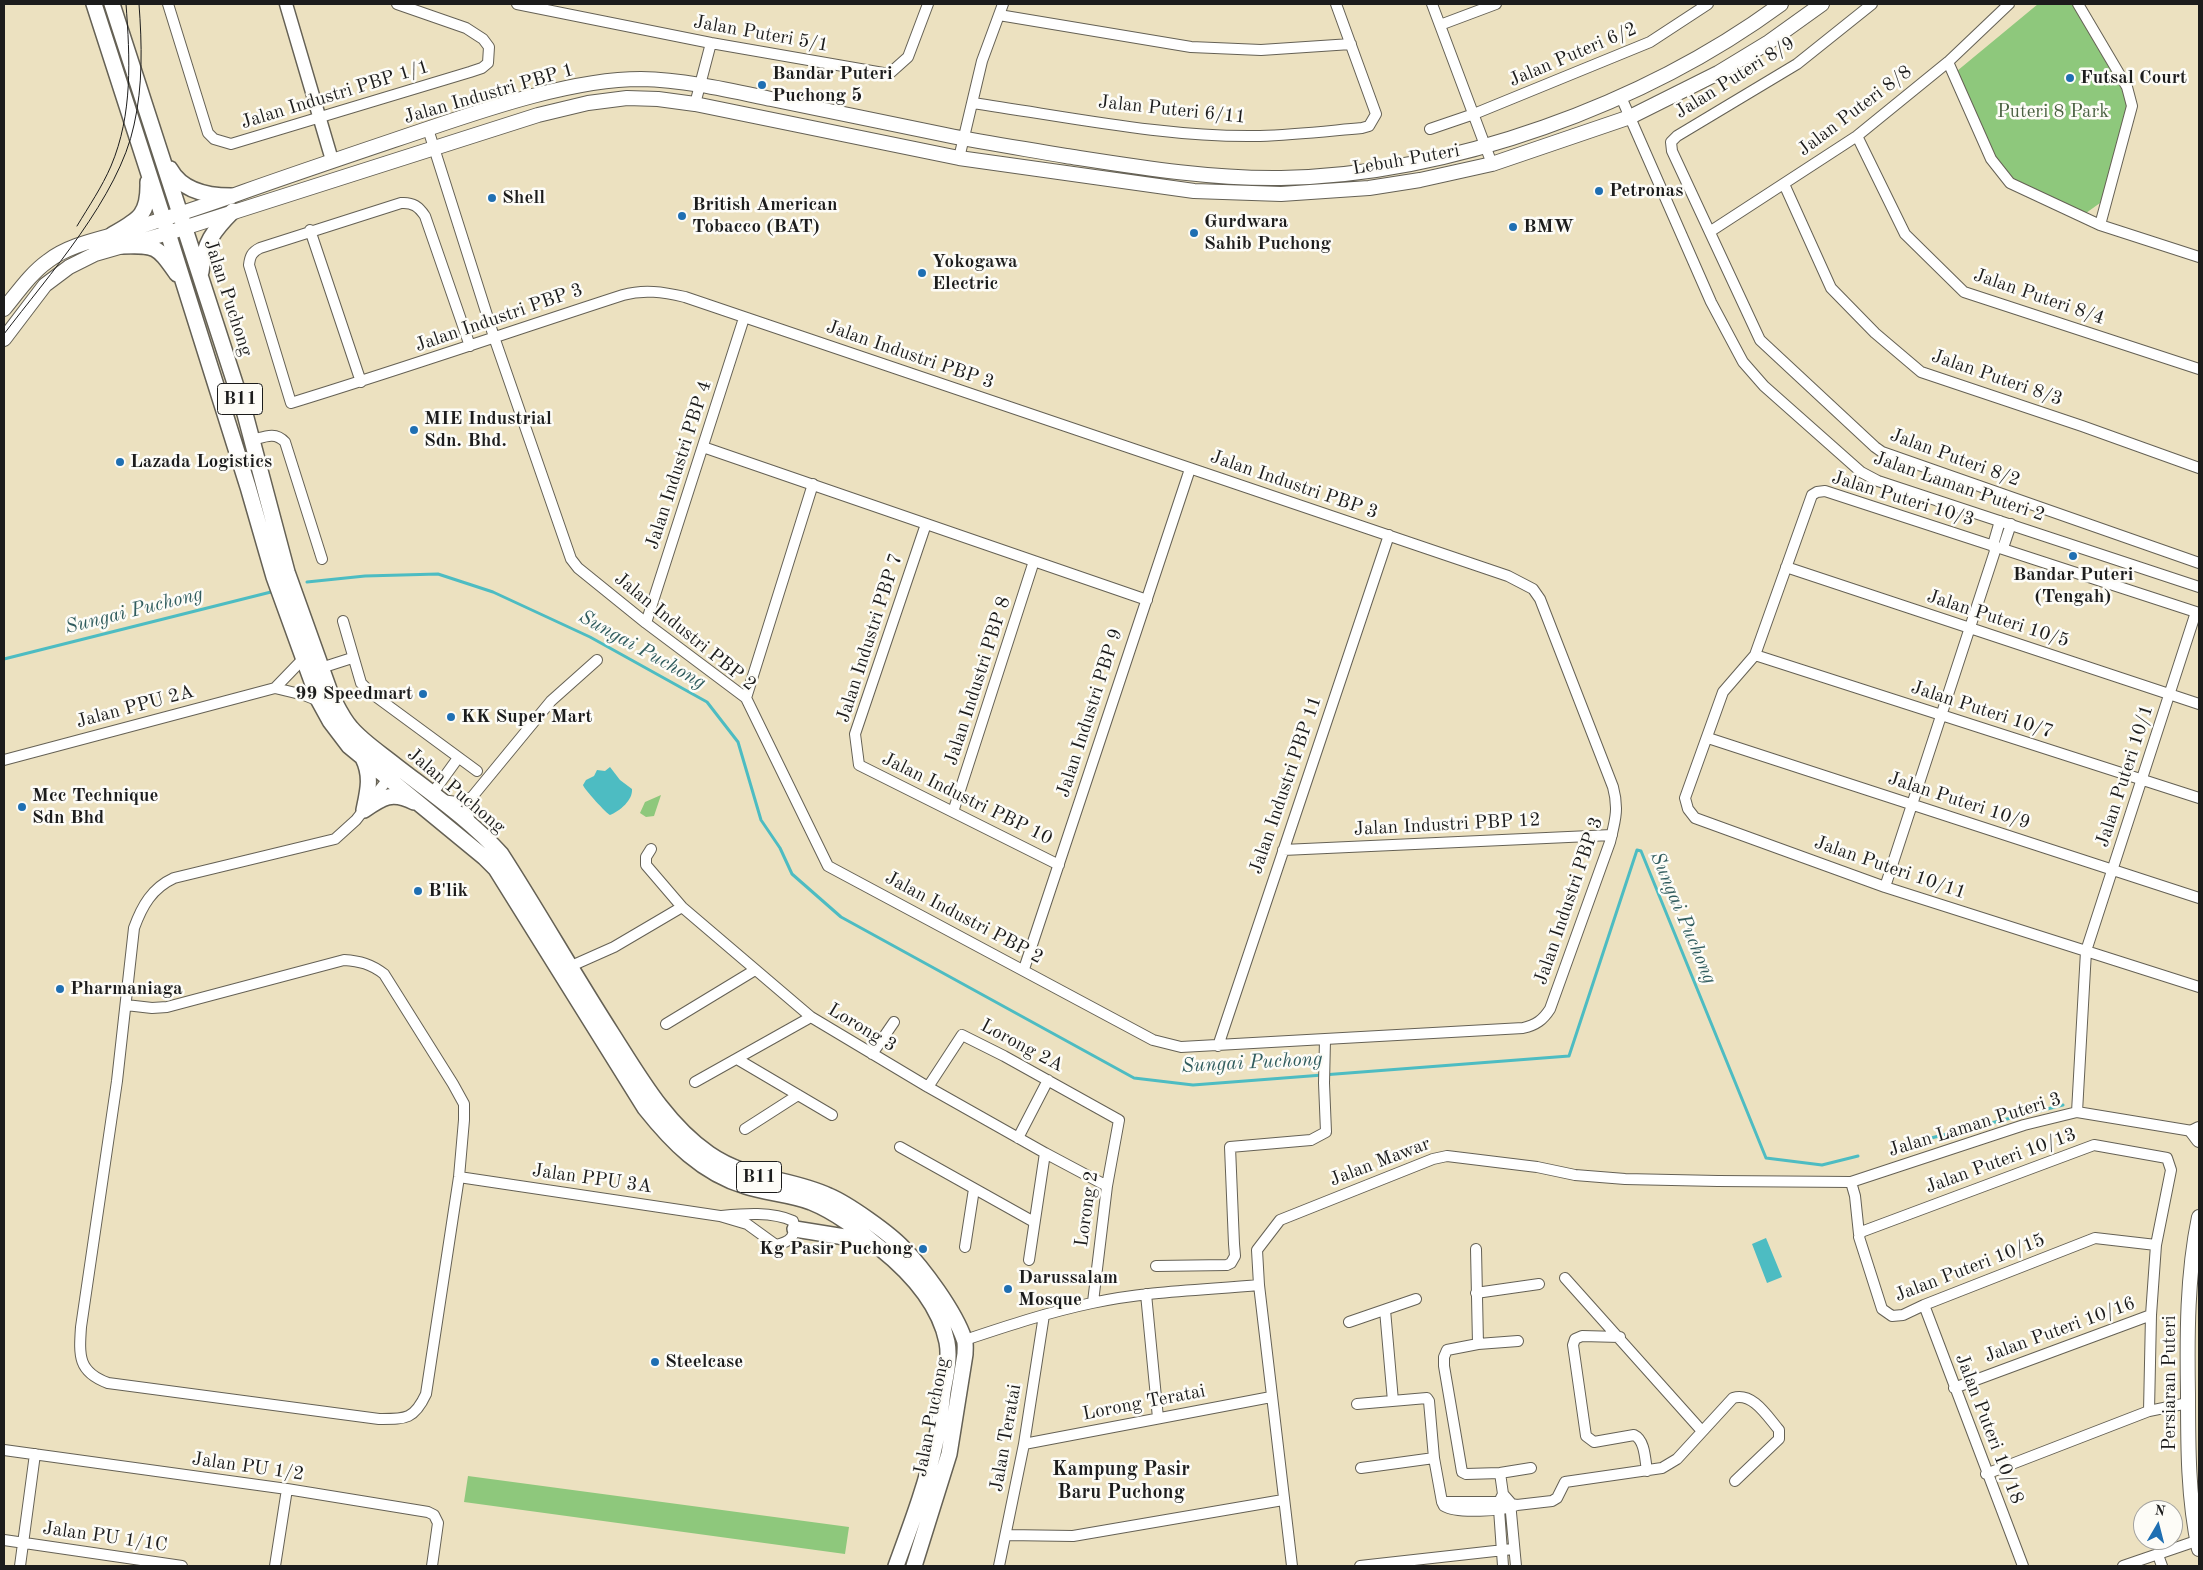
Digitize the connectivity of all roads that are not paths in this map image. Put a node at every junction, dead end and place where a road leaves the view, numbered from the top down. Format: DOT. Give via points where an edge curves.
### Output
graph roads {
  1 [pos="94,4"];
  2 [pos="112,4"];
  3 [pos="168,4"];
  4 [pos="286,4"];
  5 [pos="397,4"];
  6 [pos="517,4"];
  7 [pos="928,4"];
  8 [pos="1003,4"];
  9 [pos="1336,4"];
  10 [pos="1432,4"];
  11 [pos="1496,4"];
  12 [pos="1708,4"];
  13 [pos="1781,4"];
  14 [pos="1822,4"];
  15 [pos="1872,4"];
  16 [pos="2008,4"];
  17 [pos="2078,4"];
  18 [pos="999,15"];
  19 [pos="1440,24"];
  20 [pos="710,43"];
  21 [pos="1351,44"];
  22 [pos="1948,62"];
  23 [pos="700,85"];
  24 [pos="1621,97"];
  25 [pos="972,102"];
  26 [pos="695,104"];
  27 [pos="1474,114"];
  28 [pos="1630,117"];
  29 [pos="320,118"];
  30 [pos="428,129"];
  31 [pos="1430,129"];
  32 [pos="965,133"];
  33 [pos="1857,136"];
  34 [pos="1485,145"];
  35 [pos="434,147"];
  36 [pos="162,152"];
  37 [pos="960,158"];
  38 [pos="332,160"];
  39 [pos="1492,164"];
  40 [pos="148,169"];
  41 [pos="1784,184"];
  42 [pos="232,204"];
  43 [pos="183,221"];
  44 [pos="2100,225"];
  45 [pos="166,226"];
  46 [pos="310,230"];
  47 [pos="1711,231"];
  48 [pos="117,241"];
  49 [pos="2199,257"];
  50 [pos="201,277"];
  51 [pos="183,283"];
  52 [pos="4,309"];
  53 [pos="744,318"];
  54 [pos="494,337"];
  55 [pos="4,339"];
  56 [pos="470,346"];
  57 [pos="2199,369"];
  58 [pos="361,382"];
  59 [pos="252,440"];
  60 [pos="703,446"];
  61 [pos="2199,468"];
  62 [pos="1190,469"];
  63 [pos="813,484"];
  64 [pos="2005,523"];
  65 [pos="926,524"];
  66 [pos="1389,535"];
  67 [pos="1997,548"];
  68 [pos="322,559"];
  69 [pos="1034,561"];
  70 [pos="2199,563"];
  71 [pos="1786,567"];
  72 [pos="280,575"];
  73 [pos="2199,587"];
  74 [pos="1147,600"];
  75 [pos="292,605"];
  76 [pos="2198,613"];
  77 [pos="343,621"];
  78 [pos="646,623"];
  79 [pos="1970,628"];
  80 [pos="1755,655"];
  81 [pos="352,658"];
  82 [pos="303,659"];
  83 [pos="596,660"];
  84 [pos="321,668"];
  85 [pos="275,688"];
  86 [pos="2170,694"];
  87 [pos="746,698"];
  88 [pos="320,701"];
  89 [pos="2199,704"];
  90 [pos="1941,715"];
  91 [pos="1708,738"];
  92 [pos="363,758"];
  93 [pos="458,758"];
  94 [pos="4,760"];
  95 [pos="860,765"];
  96 [pos="477,771"];
  97 [pos="393,772"];
  98 [pos="2142,780"];
  99 [pos="472,797"];
  100 [pos="2199,798"];
  101 [pos="433,802"];
  102 [pos="1912,804"];
  103 [pos="1688,809"];
  104 [pos="364,810"];
  105 [pos="953,812"];
  106 [pos="470,826"];
  107 [pos="1612,835"];
  108 [pos="651,849"];
  109 [pos="1283,850"];
  110 [pos="1059,865"];
  111 [pos="2112,870"];
  112 [pos="1885,887"];
  113 [pos="2199,898"];
  114 [pos="682,907"];
  115 [pos="2086,951"];
  116 [pos="569,967"];
  117 [pos="1024,969"];
  118 [pos="755,970"];
  119 [pos="2199,987"];
  120 [pos="126,1005"];
  121 [pos="811,1017"];
  122 [pos="894,1022"];
  123 [pos="666,1024"];
  124 [pos="1325,1040"];
  125 [pos="1218,1046"];
  126 [pos="872,1054"];
  127 [pos="737,1059"];
  128 [pos="1048,1080"];
  129 [pos="695,1082"];
  130 [pos="928,1087"];
  131 [pos="798,1095"];
  132 [pos="2076,1112"];
  133 [pos="832,1115"];
  134 [pos="1119,1120"];
  135 [pos="745,1129"];
  136 [pos="2198,1133"];
  137 [pos="1018,1138"];
  138 [pos="900,1147"];
  139 [pos="1045,1153"];
  140 [pos="459,1177"];
  141 [pos="1851,1182"];
  142 [pos="1107,1186"];
  143 [pos="974,1189"];
  144 [pos="720,1216"];
  145 [pos="2199,1217"];
  146 [pos="1034,1222"];
  147 [pos="795,1230"];
  148 [pos="1862,1232"];
  149 [pos="2156,1245"];
  150 [pos="965,1247"];
  151 [pos="1476,1249"];
  152 [pos="1029,1260"];
  153 [pos="899,1263"];
  154 [pos="1156,1266"];
  155 [pos="1565,1278"];
  156 [pos="1539,1284"];
  157 [pos="1259,1285"];
  158 [pos="1476,1293"];
  159 [pos="1146,1294"];
  160 [pos="1416,1299"];
  161 [pos="1093,1302"];
  162 [pos="1924,1304"];
  163 [pos="1385,1310"];
  164 [pos="1044,1315"];
  165 [pos="2151,1315"];
  166 [pos="1349,1322"];
  167 [pos="1620,1337"];
  168 [pos="965,1340"];
  169 [pos="1518,1341"];
  170 [pos="1478,1344"];
  171 [pos="1954,1388"];
  172 [pos="1271,1397"];
  173 [pos="1394,1401"];
  174 [pos="2188,1403"];
  175 [pos="1357,1404"];
  176 [pos="2148,1411"];
  177 [pos="1158,1418"];
  178 [pos="1701,1430"];
  179 [pos="1024,1444"];
  180 [pos="4,1450"];
  181 [pos="35,1454"];
  182 [pos="1434,1458"];
  183 [pos="1361,1468"];
  184 [pos="1531,1468"];
  185 [pos="1647,1471"];
  186 [pos="1500,1473"];
  187 [pos="1986,1474"];
  188 [pos="1735,1481"];
  189 [pos="287,1490"];
  190 [pos="1283,1500"];
  191 [pos="1506,1503"];
  192 [pos="1007,1535"];
  193 [pos="4,1540"];
  194 [pos="23,1543"];
  195 [pos="2199,1543"];
  196 [pos="1514,1549"];
  197 [pos="1501,1550"];
  198 [pos="2158,1554"];
  199 [pos="915,1565"];
  200 [pos="20,1566"];
  201 [pos="182,1566"];
  202 [pos="275,1566"];
  203 [pos="432,1566"];
  204 [pos="896,1566"];
  205 [pos="999,1566"];
  206 [pos="1292,1566"];
  207 [pos="1360,1566"];
  208 [pos="1503,1566"];
  209 [pos="1516,1566"];
  210 [pos="2023,1566"];
  211 [pos="2123,1566"];
  212 [pos="2162,1566"];
  1 -- 40 [label="main road, Jalan Puchong / B11"];
  2 -- 36 [label="main road, Jalan Puchong / B11"];
  3 -- 29 [label="street, Jalan Industri PBP 1/1" via="205,125 214,139 222,143 241,143"];
  4 -- 29 [label="street"];
  5 -- 29 [label="street, Jalan Industri PBP 1/1" via="475,33 489,47 488,63 470,72"];
  6 -- 20 [label="street, Jalan Puteri 5/1"];
  7 -- 20 [label="street, Jalan Puteri 5/1" via="908,57 889,74"];
  8 -- 18 [label="street"];
  9 -- 21 [label="street"];
  10 -- 19 [label="street"];
  11 -- 19 [label="street"];
  12 -- 27 [label="street, Jalan Puteri 6/2" via="1650,42"];
  13 -- 24 [label="main road, Lebuh Puteri" via="1685,66"];
  14 -- 28 [label="main road, Lebuh Puteri" via="1718,73"];
  15 -- 47 [label="street, Jalan Puteri 8/9" via="1797,64 1671,142"];
  16 -- 22 [label="street, Jalan Puteri 8/8"];
  17 -- 44 [label="street" via="2127,87 2132,106"];
  18 -- 21 [label="street" via="1191,48 1261,50"];
  18 -- 25 [label="street" via="982,61"];
  19 -- 27 [label="street"];
  20 -- 23 [label="street"];
  21 -- 25 [label="street, Jalan Puteri 6/11" via="1376,114 1369,126 1362,128 1259,136 1193,133"];
  22 -- 33 [label="street, Jalan Puteri 8/8"];
  22 -- 44 [label="street" via="1991,159 2010,183"];
  23 -- 26 [label="street"];
  23 -- 30 [label="main road, Jalan Industri PBP 1" via="635,79 595,84 533,97"];
  23 -- 32 [label="main road, Jalan Industri PBP 1"];
  24 -- 28 [label="street, Jalan Laman Puteri 2"];
  24 -- 34 [label="main road, Lebuh Puteri"];
  25 -- 32 [label="street"];
  26 -- 35 [label="main road, Jalan Industri PBP 1" via="626,98 588,103"];
  26 -- 37 [label="main road, Jalan Industri PBP 1"];
  27 -- 31 [label="street, Jalan Puteri 6/2"];
  27 -- 34 [label="street"];
  28 -- 39 [label="main road, Lebuh Puteri"];
  28 -- 64 [label="street, Jalan Laman Puteri 2" via="1711,302 1743,362 1764,386 1861,472 1878,481"];
  29 -- 38 [label="street"];
  30 -- 35 [label="street, Jalan Industri PBP 2"];
  30 -- 38 [label="main road, Jalan Industri PBP 1"];
  32 -- 34 [label="main road, Lebuh Puteri" via="1169,171 1277,178 1375,170"];
  32 -- 37 [label="street"];
  33 -- 41 [label="street, Jalan Puteri 8/8"];
  33 -- 57 [label="street, Jalan Puteri 8/4" via="1905,234 1964,292"];
  34 -- 39 [label="street"];
  35 -- 42 [label="main road, Jalan Industri PBP 1"];
  35 -- 54 [label="street, Jalan Industri PBP 2"];
  36 -- 42 [label="main road" via="176,179"];
  36 -- 43 [label="main road, Jalan Puchong / B11"];
  37 -- 39 [label="main road, Lebuh Puteri" via="1194,191 1281,194 1369,188"];
  38 -- 42 [label="main road, Jalan Industri PBP 1"];
  40 -- 45 [label="main road, Jalan Puchong / B11"];
  40 -- 48 [label="main road" via="143,213"];
  41 -- 47 [label="street, Jalan Puteri 8/8"];
  41 -- 61 [label="street, Jalan Puteri 8/3" via="1831,288 1875,333 1921,372"];
  42 -- 43 [label="main road, Jalan Industri PBP 1"];
  42 -- 50 [label="main road" via="206,245"];
  43 -- 45 [label="main road"];
  43 -- 50 [label="main road, Jalan Puchong / B11"];
  44 -- 49 [label="street"];
  45 -- 48 [label="main road"];
  45 -- 51 [label="main road, Jalan Puchong / B11"];
  46 -- 56 [label="street" via="401,203 418,206 425,216"];
  46 -- 58 [label="street"];
  46 -- 58 [label="street, Jalan Industri PBP 3" via="253,251 249,265 291,403"];
  47 -- 70 [label="street, Jalan Puteri 8/2" via="1760,340 1882,452"];
  48 -- 51 [label="main road" via="159,250"];
  48 -- 52 [label="main road" via="77,246 51,258"];
  48 -- 55 [label="main road" via="45,285"];
  50 -- 59 [label="main road, Jalan Puchong / B11"];
  51 -- 72 [label="main road, Jalan Puchong / B11" via="248,487"];
  53 -- 54 [label="street, Jalan Industri PBP 3" via="670,293 634,292"];
  53 -- 60 [label="street, Jalan Industri PBP 4"];
  53 -- 62 [label="street, Jalan Industri PBP 3"];
  54 -- 56 [label="street, Jalan Industri PBP 3"];
  54 -- 78 [label="street, Jalan Industri PBP 2" via="571,559"];
  56 -- 58 [label="street, Jalan Industri PBP 3"];
  59 -- 68 [label="street" via="273,435 280,436 285,442"];
  59 -- 72 [label="main road, Jalan Puchong / B11"];
  60 -- 63 [label="street"];
  60 -- 78 [label="street, Jalan Industri PBP 4"];
  62 -- 66 [label="street, Jalan Industri PBP 3"];
  62 -- 74 [label="street, Jalan Industri PBP 9"];
  63 -- 65 [label="street"];
  63 -- 87 [label="street"];
  64 -- 67 [label="street"];
  64 -- 73 [label="street, Jalan Laman Puteri 2"];
  65 -- 69 [label="street"];
  65 -- 95 [label="street, Jalan Industri PBP 7" via="855,734"];
  66 -- 107 [label="street, Jalan Industri PBP 3" via="1508,576 1533,589 1613,787 1618,803"];
  66 -- 109 [label="street, Jalan Industri PBP 11"];
  67 -- 71 [label="street, Jalan Puteri 10/3" via="1821,490 1812,496"];
  67 -- 76 [label="street, Jalan Puteri 10/3"];
  67 -- 79 [label="street"];
  69 -- 74 [label="street"];
  69 -- 105 [label="street, Jalan Industri PBP 8"];
  71 -- 79 [label="street, Jalan Puteri 10/5"];
  71 -- 80 [label="street, Jalan Puteri 10/3"];
  72 -- 75 [label="main road, Jalan Puchong / B11"];
  74 -- 110 [label="street, Jalan Industri PBP 9"];
  75 -- 82 [label="main road, Jalan Puchong / B11"];
  75 -- 84 [label="main road, Jalan Puchong / B11"];
  76 -- 86 [label="street, Jalan Puteri 10/1"];
  77 -- 81 [label="street"];
  78 -- 87 [label="street, Jalan Industri PBP 2"];
  79 -- 86 [label="street, Jalan Puteri 10/5"];
  79 -- 90 [label="street"];
  80 -- 90 [label="street, Jalan Puteri 10/7"];
  80 -- 91 [label="street, Jalan Puteri 10/3" via="1723,692"];
  81 -- 84 [label="street"];
  81 -- 93 [label="street" via="361,683 371,693"];
  82 -- 85 [label="street"];
  82 -- 88 [label="main road, Jalan Puchong / B11"];
  83 -- 99 [label="street" via="552,701"];
  84 -- 97 [label="main road, Jalan Puchong / B11" via="331,695 350,728"];
  85 -- 88 [label="street"];
  85 -- 94 [label="street, Jalan PPU 2A"];
  86 -- 89 [label="street, Jalan Puteri 10/5"];
  86 -- 98 [label="street, Jalan Puteri 10/1"];
  87 -- 117 [label="street, Jalan Industri PBP 2" via="828,866"];
  88 -- 92 [label="main road, Jalan Puchong / B11" via="341,736"];
  90 -- 98 [label="street, Jalan Puteri 10/7"];
  90 -- 102 [label="street"];
  91 -- 102 [label="street, Jalan Puteri 10/9"];
  91 -- 103 [label="street, Jalan Puteri 10/3" via="1686,798"];
  92 -- 97 [label="main road, Jalan Puchong / B11"];
  92 -- 104 [label="main road" via="369,778"];
  93 -- 96 [label="street"];
  93 -- 101 [label="street"];
  95 -- 105 [label="street, Jalan Industri PBP 10"];
  97 -- 101 [label="main road, Jalan Puchong / B11"];
  97 -- 104 [label="street"];
  98 -- 100 [label="street, Jalan Puteri 10/7"];
  98 -- 111 [label="street, Jalan Puteri 10/1"];
  99 -- 101 [label="street" via="457,802"];
  99 -- 106 [label="street" via="467,809"];
  101 -- 104 [label="main road" via="393,796 382,798"];
  101 -- 106 [label="main road, Jalan Puchong / B11"];
  101 -- 153 [label="main road, Jalan Puchong / B11" via="496,869 645,1108 675,1142 711,1172 725,1179 809,1201 831,1211"];
  102 -- 111 [label="street, Jalan Puteri 10/9"];
  102 -- 112 [label="street"];
  103 -- 112 [label="street, Jalan Puteri 10/11" via="1695,818"];
  104 -- 120 [label="street" via="335,839 174,878 162,884 147,900 134,928"];
  105 -- 110 [label="street, Jalan Industri PBP 10"];
  106 -- 116 [label="main road, Jalan Puchong / B11" via="501,854"];
  107 -- 109 [label="street, Jalan Industri PBP 12"];
  107 -- 124 [label="street, Jalan Industri PBP 3" via="1550,1009 1535,1025"];
  108 -- 114 [label="street, Lorong 3" via="646,865"];
  109 -- 125 [label="street, Jalan Industri PBP 11"];
  110 -- 117 [label="street, Jalan Industri PBP 9"];
  111 -- 113 [label="street, Jalan Puteri 10/9"];
  111 -- 115 [label="street, Jalan Puteri 10/1"];
  112 -- 115 [label="street, Jalan Puteri 10/11"];
  114 -- 116 [label="street" via="614,947"];
  114 -- 118 [label="street, Lorong 3"];
  115 -- 119 [label="street, Jalan Puteri 10/11"];
  115 -- 132 [label="street, Jalan Puteri 10/1"];
  116 -- 168 [label="main road, Jalan Puchong / B11" via="653,1098 687,1136 730,1167 809,1188 851,1208 902,1246 918,1263"];
  117 -- 125 [label="street, Jalan Industri PBP 2" via="1153,1040 1182,1047"];
  118 -- 121 [label="street, Lorong 3"];
  118 -- 123 [label="street"];
  120 -- 140 [label="street" via="168,1006 344,960 374,966 384,974 464,1104"];
  120 -- 140 [label="street" via="81,1327 82,1360 86,1371 99,1380 379,1419 410,1416 420,1407 426,1394"];
  121 -- 126 [label="street, Lorong 3"];
  121 -- 127 [label="street"];
  122 -- 126 [label="street"];
  124 -- 125 [label="street, Jalan Industri PBP 3"];
  124 -- 154 [label="street" via="1326,1132 1311,1140 1230,1147 1234,1244 1231,1263"];
  126 -- 130 [label="street, Lorong 3"];
  127 -- 129 [label="street"];
  127 -- 131 [label="street"];
  128 -- 130 [label="street, Lorong 2A" via="962,1035"];
  128 -- 134 [label="street, Lorong 2A"];
  128 -- 137 [label="street"];
  130 -- 137 [label="street, Lorong 3"];
  131 -- 133 [label="street"];
  131 -- 135 [label="street"];
  132 -- 136 [label="street, Jalan Laman Puteri 3"];
  132 -- 141 [label="street, Jalan Laman Puteri 3" via="2024,1125"];
  134 -- 142 [label="street, Lorong 2"];
  137 -- 139 [label="street, Lorong 3"];
  138 -- 143 [label="street"];
  139 -- 142 [label="street, Lorong 3"];
  139 -- 146 [label="street"];
  140 -- 144 [label="street, Jalan PPU 3A"];
  141 -- 148 [label="street, Jalan Puteri 10/15"];
  141 -- 157 [label="street, Jalan Mawar" via="1625,1179 1447,1156 1280,1220 1257,1250"];
  142 -- 161 [label="street, Lorong 2"];
  143 -- 146 [label="street"];
  143 -- 150 [label="street"];
  144 -- 147 [label="street, Jalan PPU 3A" via="746,1214 786,1218 793,1221"];
  144 -- 147 [label="street, Jalan PPU 3A" via="748,1224 776,1245 786,1243"];
  145 -- 174 [label="main road, Persiaran Puteri" via="2188,1308"];
  146 -- 152 [label="street"];
  147 -- 153 [label="main road" via="851,1238"];
  148 -- 149 [label="street, Jalan Puteri 10/13" via="2094,1145 2167,1158 2171,1170"];
  148 -- 162 [label="street, Jalan Puteri 10/15" via="1859,1240 1882,1309 1892,1316 1903,1315"];
  149 -- 162 [label="street, Jalan Puteri 10/15" via="2095,1238"];
  149 -- 165 [label="street, Jalan Puteri 10/13"];
  151 -- 158 [label="street"];
  153 -- 204 [label="main road, Jalan Puchong / B11" via="929,1301 943,1328 948,1356 936,1440 919,1502"];
  155 -- 167 [label="street"];
  156 -- 158 [label="street"];
  157 -- 159 [label="street"];
  157 -- 172 [label="street, Jalan Mawar"];
  158 -- 170 [label="street"];
  159 -- 161 [label="street"];
  159 -- 177 [label="street"];
  160 -- 163 [label="street"];
  161 -- 164 [label="street"];
  162 -- 171 [label="street, Jalan Puteri 10/18"];
  163 -- 166 [label="street"];
  163 -- 173 [label="street"];
  164 -- 168 [label="street"];
  164 -- 179 [label="street, Jalan Teratai"];
  165 -- 171 [label="street, Jalan Puteri 10/16"];
  165 -- 176 [label="street, Jalan Puteri 10/13"];
  167 -- 178 [label="street"];
  167 -- 185 [label="street" via="1582,1336 1575,1339 1573,1345 1586,1436 1594,1442 1638,1436"];
  168 -- 199 [label="main road, Jalan Puchong" via="964,1370 949,1454"];
  169 -- 170 [label="street"];
  170 -- 186 [label="street" via="1447,1350 1445,1376 1462,1472"];
  171 -- 187 [label="street, Jalan Puteri 10/18"];
  172 -- 177 [label="street, Lorong Teratai"];
  172 -- 190 [label="street, Jalan Mawar"];
  173 -- 175 [label="street"];
  173 -- 182 [label="street" via="1427,1398"];
  174 -- 176 [label="street"];
  174 -- 195 [label="main road, Persiaran Puteri" via="2189,1482"];
  176 -- 187 [label="street"];
  177 -- 179 [label="street, Lorong Teratai"];
  178 -- 185 [label="street" via="1677,1459 1662,1468"];
  178 -- 188 [label="street" via="1733,1398 1742,1396 1751,1398 1779,1430 1779,1440"];
  179 -- 192 [label="street, Jalan Teratai"];
  180 -- 181 [label="street, Jalan PU 1/2"];
  181 -- 189 [label="street, Jalan PU 1/2"];
  181 -- 194 [label="street"];
  182 -- 183 [label="street"];
  182 -- 191 [label="street" via="1444,1506 1454,1510"];
  184 -- 186 [label="street"];
  185 -- 191 [label="street" via="1565,1482 1552,1501"];
  186 -- 191 [label="street"];
  187 -- 210 [label="street, Jalan Puteri 10/18"];
  189 -- 202 [label="street"];
  189 -- 203 [label="street, Jalan PU 1/2" via="434,1515 438,1523"];
  190 -- 192 [label="street" via="1073,1536"];
  190 -- 206 [label="street, Jalan Mawar"];
  191 -- 196 [label="street"];
  191 -- 197 [label="street"];
  192 -- 205 [label="street, Jalan Teratai"];
  193 -- 194 [label="street, Jalan PU 1/1C"];
  194 -- 200 [label="street"];
  194 -- 201 [label="street, Jalan PU 1/1C"];
  195 -- 198 [label="street"];
  196 -- 197 [label="street"];
  196 -- 209 [label="street"];
  197 -- 207 [label="street"];
  197 -- 208 [label="street"];
  198 -- 211 [label="street"];
  198 -- 212 [label="street"];
}
